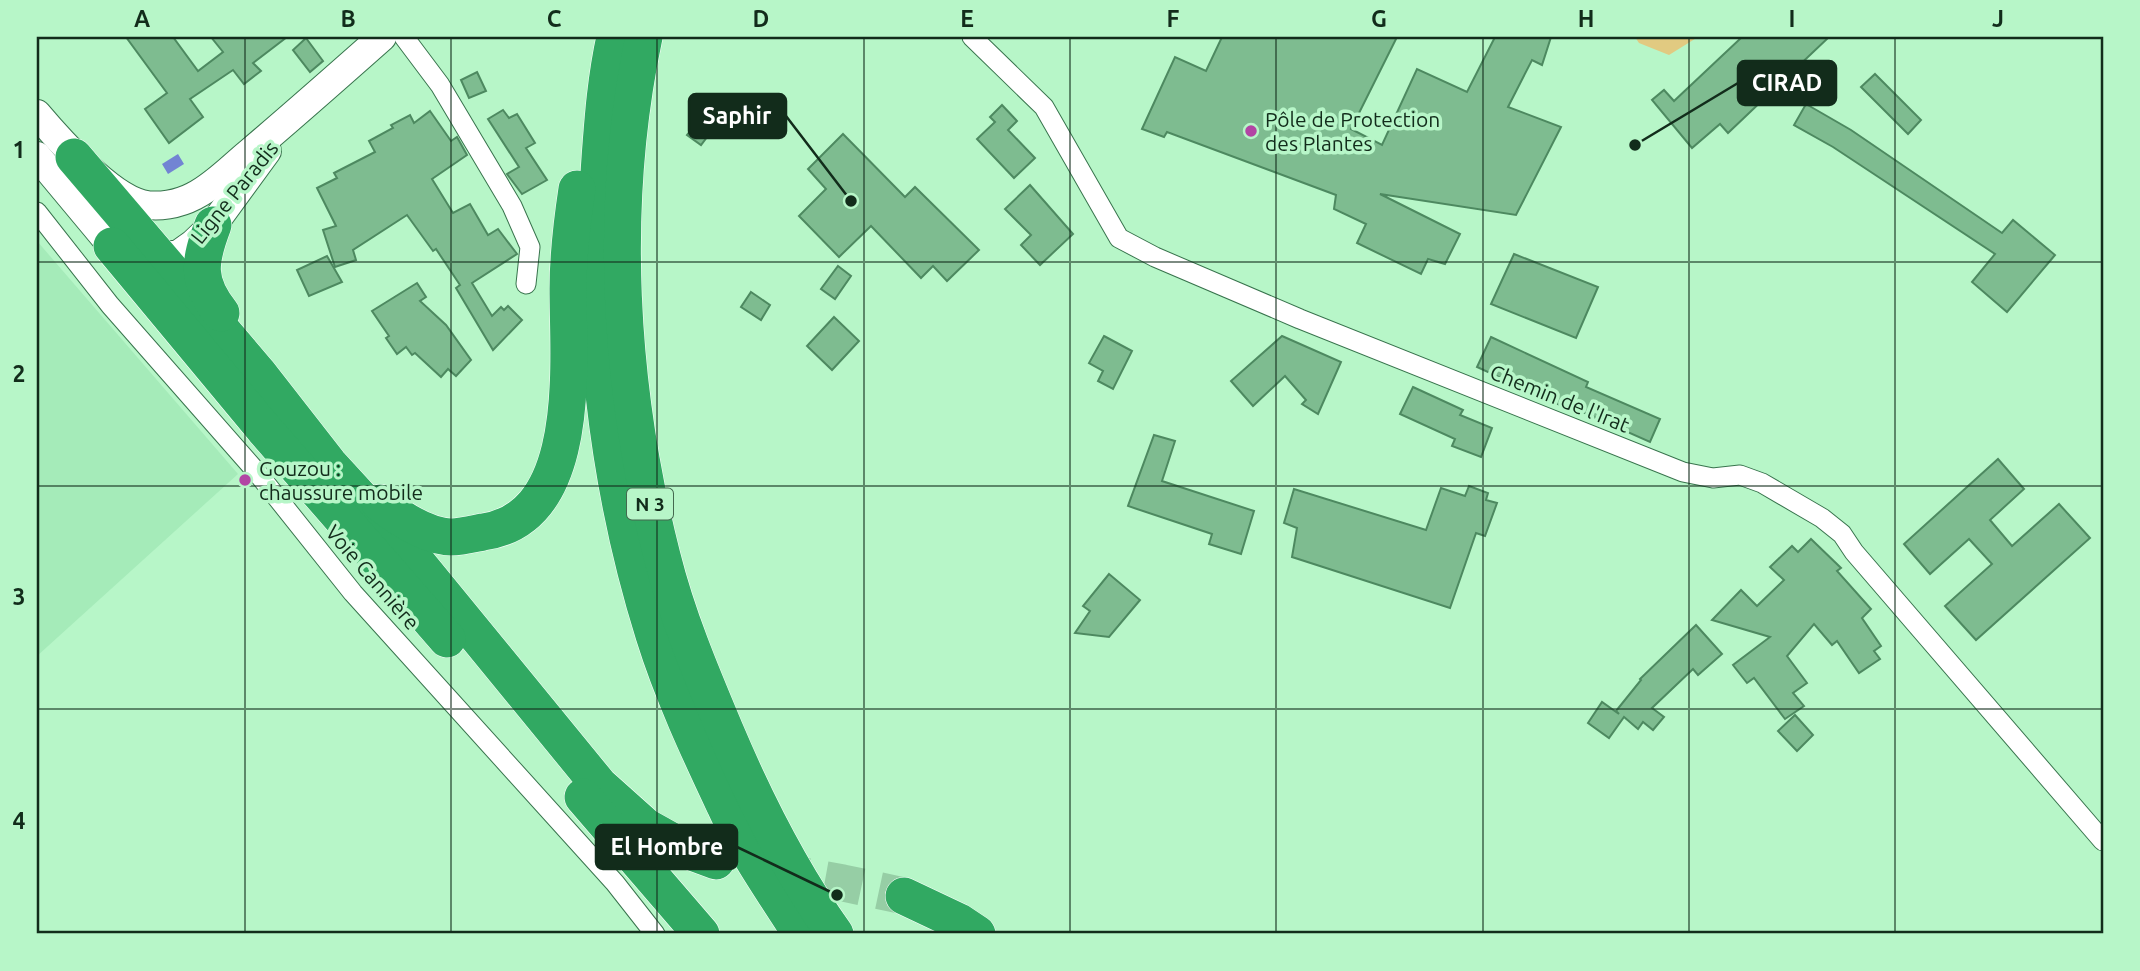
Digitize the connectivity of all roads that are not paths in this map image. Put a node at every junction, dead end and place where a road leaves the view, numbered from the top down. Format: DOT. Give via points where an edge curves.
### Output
graph roads {
  1 [pos="382,37"];
  2 [pos="404,37"];
  3 [pos="608,37"];
  4 [pos="615,37"];
  5 [pos="644,37"];
  6 [pos="972,37"];
  7 [pos="37,114"];
  8 [pos="37,156"];
  9 [pos="74,156"];
  10 [pos="204,211"];
  11 [pos="37,212"];
  12 [pos="112,246"];
  13 [pos="159,257"];
  14 [pos="526,284"];
  15 [pos="258,373"];
  16 [pos="329,464"];
  17 [pos="2103,841"];
  18 [pos="716,861"];
  19 [pos="904,896"];
  20 [pos="655,934"];
  21 [pos="701,934"];
  22 [pos="801,934"];
  23 [pos="835,934"];
  24 [pos="977,934"];
  1 -- 10 [label="main road, Ligne Paradis" via="305,106 260,159"];
  2 -- 14 [label="street" via="440,85 512,206 530,247"];
  3 -- 16 [label="highway" via="590,107 570,232 566,421 559,459 545,490 508,524 450,537 398,517"];
  4 -- 22 [label="highway, N 3" via="607,75 595,216 597,304 613,471 654,636 679,701 726,809"];
  5 -- 23 [label="highway, N 3" via="627,145 623,293 643,469 662,556 705,682 749,786 790,864"];
  6 -- 17 [label="street, Chemin de l'Irat" via="1044,107 1119,238 1300,319 1683,472 1713,478 1740,475 1762,483 1822,518 1842,534"];
  7 -- 9 [label="main road"];
  8 -- 12 [label="main road"];
  9 -- 10 [label="main road" via="141,204"];
  9 -- 13 [label="highway"];
  10 -- 13 [label="main road, Ligne Paradis" via="193,244 179,254"];
  10 -- 15 [label="highway" via="201,278"];
  11 -- 20 [label="street, Voie Cannière" via="353,593 615,883"];
  12 -- 13 [label="main road"];
  12 -- 21 [label="highway" via="264,429"];
  13 -- 15 [label="highway"];
  15 -- 16 [label="highway"];
  16 -- 18 [label="highway" via="396,537 599,785 646,827"];
  19 -- 24 [label="highway"];
}
